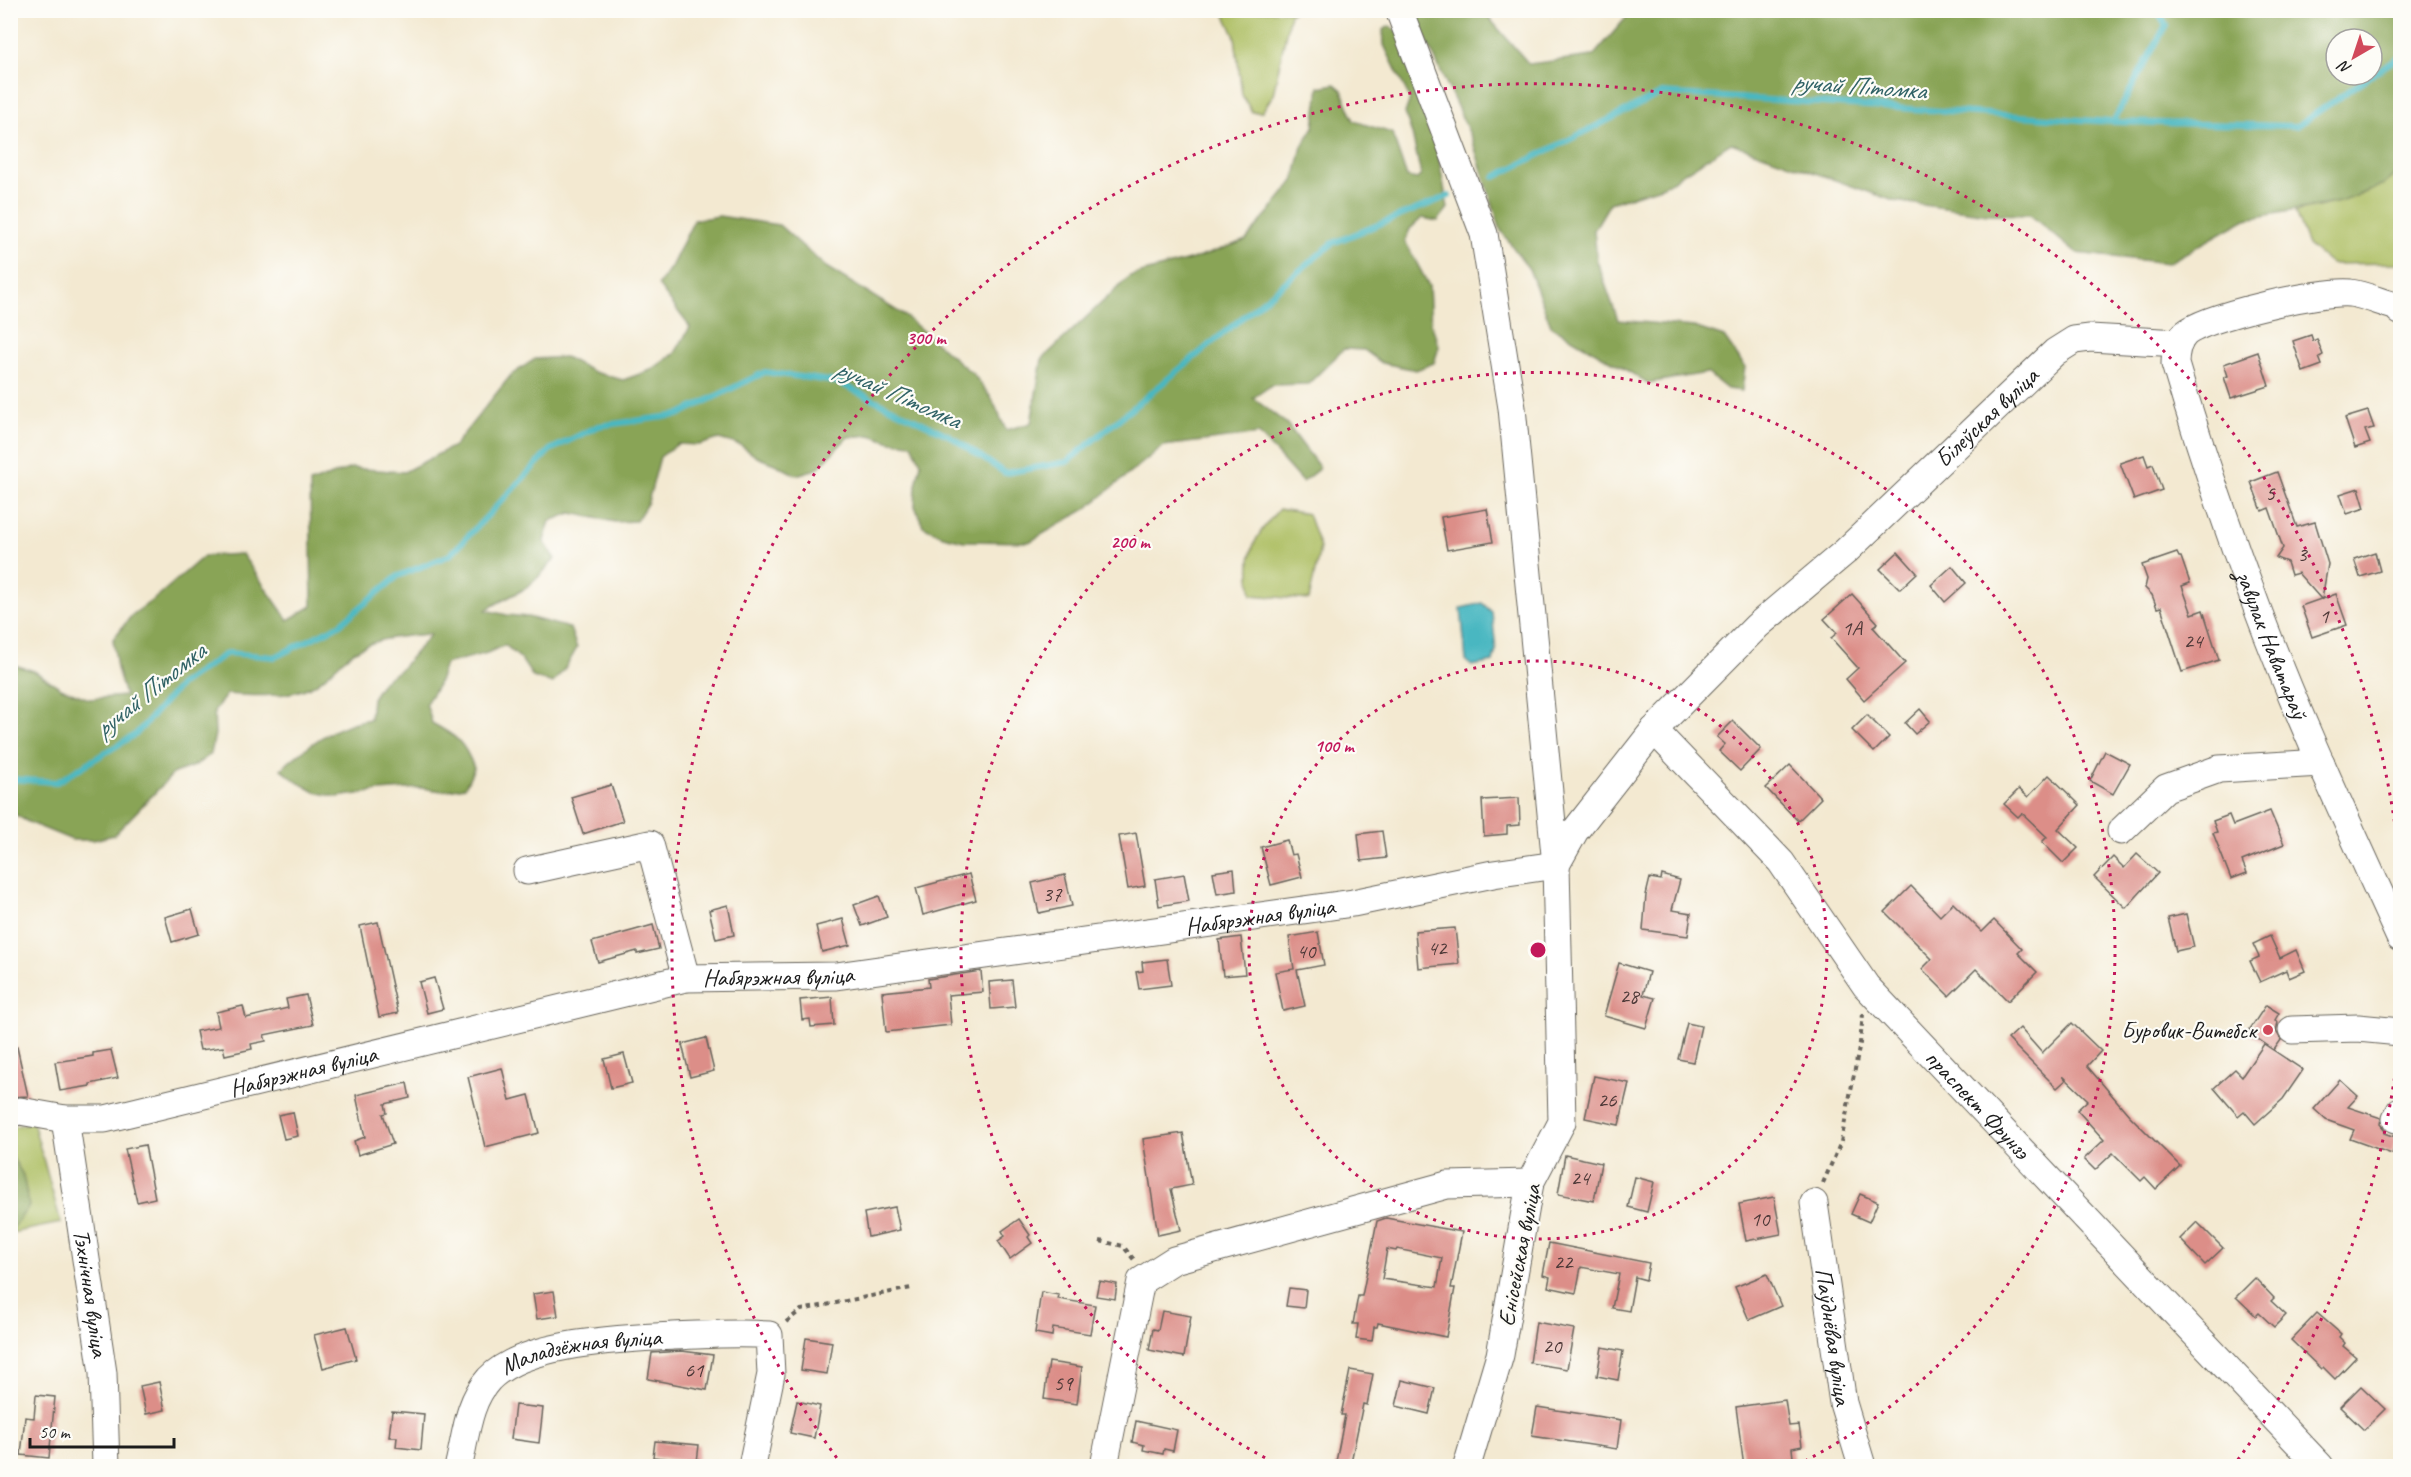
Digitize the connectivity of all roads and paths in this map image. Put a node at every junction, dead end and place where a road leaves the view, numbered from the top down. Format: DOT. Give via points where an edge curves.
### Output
graph roads {
  1 [pos="1399,10"];
  2 [pos="2400,311"];
  3 [pos="2179,343"];
  4 [pos="1654,730"];
  5 [pos="2321,763"];
  6 [pos="2121,831"];
  7 [pos="1556,865"];
  8 [pos="527,871"];
  9 [pos="2400,938"];
  10 [pos="686,978"];
  11 [pos="1866,986"];
  12 [pos="2292,1029"];
  13 [pos="2400,1032"];
  14 [pos="10,1113"];
  15 [pos="65,1119"];
  16 [pos="1530,1183"];
  17 [pos="1814,1203"];
  18 [pos="1100,1241"];
  19 [pos="1142,1281"];
  20 [pos="911,1288"];
  21 [pos="769,1335"];
  22 [pos="459,1464"];
  23 [pos="105,1467"];
  24 [pos="752,1467"];
  25 [pos="1104,1467"];
  26 [pos="1467,1467"];
  27 [pos="1862,1467"];
  28 [pos="2320,1467"];
  1 -- 7 [label="street, Енісейская вуліца" via="1484,234 1512,408"];
  2 -- 3 [label="street" via="2395,306 2350,293 2319,295 2213,321 2190,330"];
  3 -- 4 [label="street, Білеўская вуліца" via="2090,338 2074,340 2055,352 1846,551 1757,626"];
  3 -- 5 [label="street, завулак Наватараў" via="2175,364 2199,442 2256,606"];
  4 -- 7 [label="street, Білеўская вуліца" via="1575,831"];
  4 -- 11 [label="street, праспект Фрунзэ" via="1780,862"];
  5 -- 6 [label="street" via="2219,769 2166,788"];
  5 -- 9 [label="street, завулак Наватараў"];
  7 -- 10 [label="street, Набярэжная вуліца" via="1353,903 836,976"];
  7 -- 16 [label="street, Енісейская вуліца" via="1562,1122"];
  8 -- 10 [label="street" via="650,844"];
  10 -- 15 [label="street, Набярэжная вуліца" via="105,1119"];
  11 -- 17 [label="path" via="1860,1043 1841,1142"];
  11 -- 28 [label="street, праспект Фрунзэ"];
  12 -- 13 [label="street"];
  14 -- 15 [label="street, Набярэжная вуліца" via="20,1111"];
  15 -- 23 [label="street, Тэхнічная вуліца" via="103,1373"];
  16 -- 19 [label="street" via="1447,1185 1174,1260"];
  16 -- 26 [label="street, Енісейская вуліца" via="1500,1355"];
  17 -- 27 [label="street, Паўднёвая вуліца" via="1843,1403"];
  18 -- 19 [label="path" via="1123,1246 1134,1258"];
  19 -- 25 [label="street"];
  20 -- 21 [label="path" via="801,1310"];
  21 -- 22 [label="street, Маладзёжная вуліца" via="598,1340 526,1356 490,1378 474,1400"];
  21 -- 24 [label="street" via="771,1374"];
}
